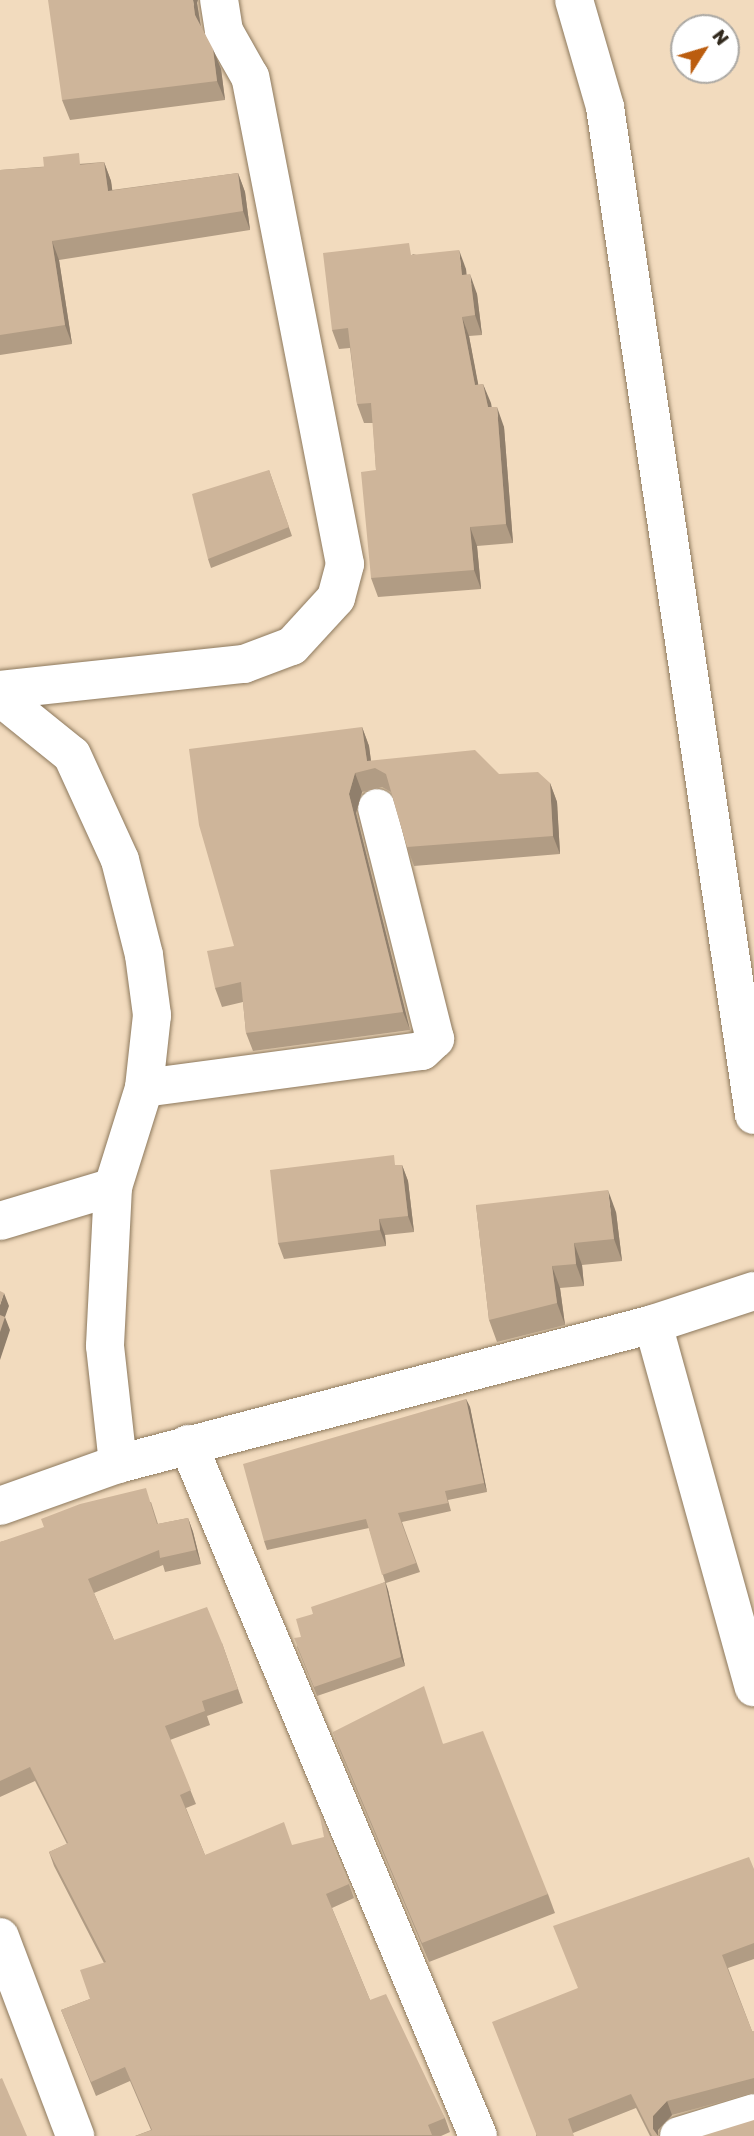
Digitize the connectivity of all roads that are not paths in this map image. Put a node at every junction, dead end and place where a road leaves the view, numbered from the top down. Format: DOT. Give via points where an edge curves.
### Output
graph roads {
  1 [pos="219,0"];
  2 [pos="574,0"];
  3 [pos="0,690"];
  4 [pos="0,697"];
  5 [pos="377,808"];
  6 [pos="144,1088"];
  7 [pos="754,1115"];
  8 [pos="113,1187"];
  9 [pos="0,1221"];
  10 [pos="754,1291"];
  11 [pos="653,1324"];
  12 [pos="188,1444"];
  13 [pos="118,1464"];
  14 [pos="0,1506"];
  15 [pos="754,1688"];
  16 [pos="0,1937"];
  17 [pos="754,2113"];
  18 [pos="75,2136"];
  19 [pos="478,2136"];
  20 [pos="678,2136"];
  1 -- 3 [label="street" via="224,31 250,76 342,551 336,598 292,646 244,664"];
  2 -- 7 [label="street" via="606,107"];
  4 -- 6 [label="street" via="72,755 120,860 152,1015"];
  5 -- 6 [label="street" via="436,1024 435,1039 422,1051"];
  6 -- 8 [label="street"];
  8 -- 9 [label="street"];
  8 -- 13 [label="street" via="105,1346"];
  10 -- 11 [label="street"];
  11 -- 12 [label="street"];
  11 -- 15 [label="street"];
  12 -- 13 [label="street"];
  12 -- 19 [label="street"];
  13 -- 14 [label="street"];
  16 -- 18 [label="street"];
  17 -- 20 [label="street"];
}
